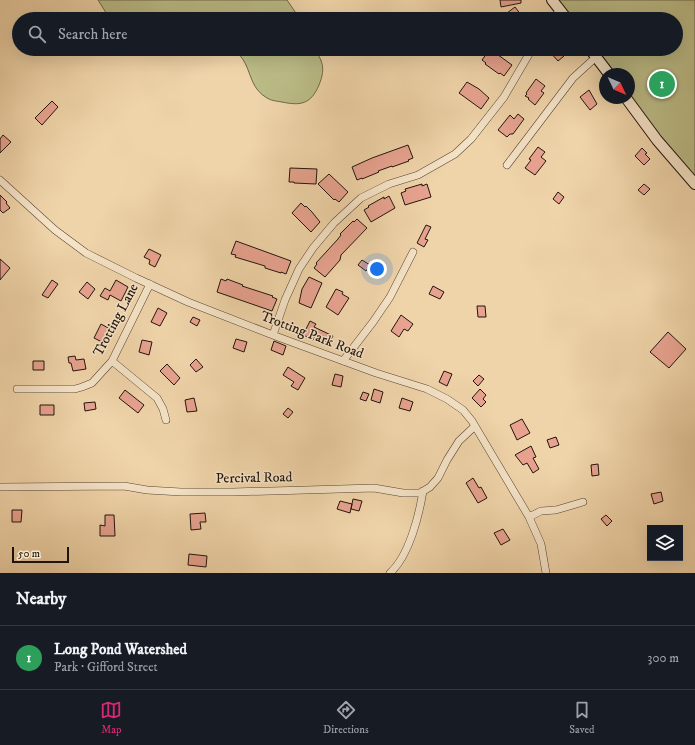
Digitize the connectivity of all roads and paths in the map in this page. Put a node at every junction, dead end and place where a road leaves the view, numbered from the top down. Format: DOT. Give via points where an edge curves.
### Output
graph roads {
  1 [pos="552,0"];
  2 [pos="560,10"];
  3 [pos="528,56"];
  4 [pos="596,58"];
  5 [pos="604,68"];
  6 [pos="630,104"];
  7 [pos="507,165"];
  8 [pos="0,180"];
  9 [pos="695,184"];
  10 [pos="413,252"];
  11 [pos="150,284"];
  12 [pos="273,335"];
  13 [pos="112,361"];
  14 [pos="342,361"];
  15 [pos="17,389"];
  16 [pos="166,420"];
  17 [pos="475,426"];
  18 [pos="0,487"];
  19 [pos="423,491"];
  20 [pos="583,502"];
  21 [pos="529,517"];
  22 [pos="390,573"];
  23 [pos="546,573"];
  1 -- 2 [label="main road"];
  3 -- 12 [label="street" via="504,97 471,139 458,151 418,175 389,184 361,198 334,223 299,269"];
  4 -- 5 [label="main road"];
  4 -- 7 [label="street" via="573,78"];
  6 -- 9 [label="main road"];
  8 -- 11 [label="street, Trotting Park Road" via="55,230 86,252"];
  10 -- 14 [label="street" via="390,297"];
  11 -- 12 [label="street, Trotting Park Road" via="188,302"];
  11 -- 13 [label="street, Trotting Lane"];
  12 -- 14 [label="street, Trotting Park Road"];
  13 -- 15 [label="street, Trotting Lane" via="92,383 82,387"];
  13 -- 16 [label="street" via="157,398"];
  14 -- 17 [label="street, Trotting Park Road" via="427,389 463,410"];
  17 -- 19 [label="street" via="459,441 438,478"];
  17 -- 21 [label="street, Trotting Park Road"];
  18 -- 19 [label="street, Percival Road" via="124,486 181,492 374,488 403,492"];
  19 -- 22 [label="street" via="409,542"];
  20 -- 21 [label="street" via="556,510 541,511"];
  21 -- 23 [label="street, Trotting Park Road" via="541,544"];
}
